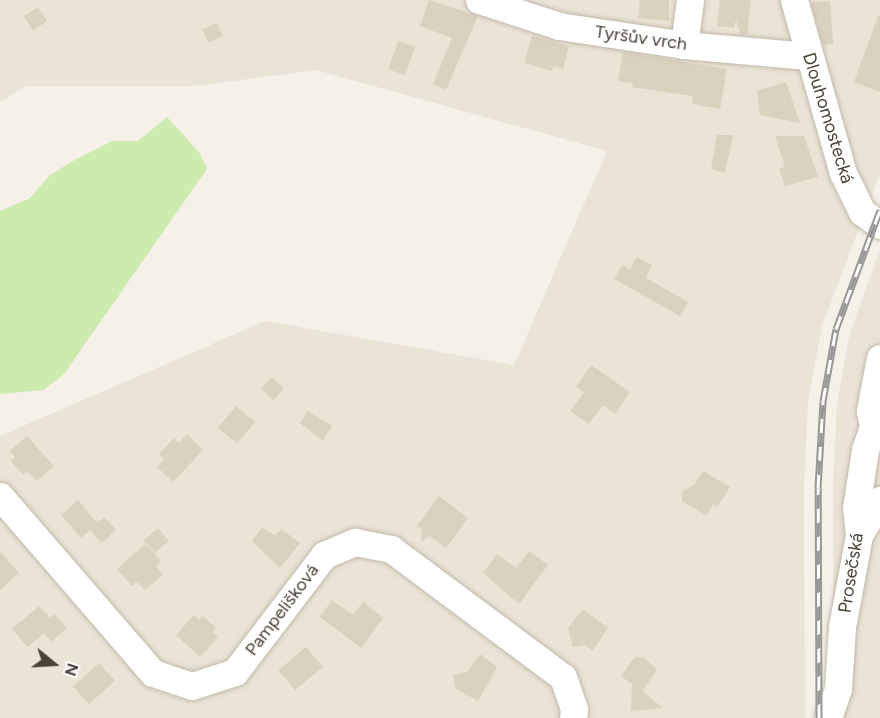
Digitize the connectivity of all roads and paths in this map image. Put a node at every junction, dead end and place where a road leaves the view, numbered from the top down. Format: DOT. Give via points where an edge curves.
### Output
graph roads {
  1 [pos="479,0"];
  2 [pos="690,0"];
  3 [pos="794,0"];
  4 [pos="684,45"];
  5 [pos="808,56"];
  6 [pos="880,225"];
  7 [pos="880,358"];
  8 [pos="876,432"];
  9 [pos="0,496"];
  10 [pos="880,500"];
  11 [pos="859,535"];
  12 [pos="573,718"];
  13 [pos="828,718"];
  1 -- 4 [label="street, Tyršův vrch" via="559,26"];
  2 -- 4 [label="street"];
  3 -- 5 [label="street, Dlouhomostecká"];
  4 -- 5 [label="street, Tyršův vrch"];
  5 -- 6 [label="street, Dlouhomostecká" via="830,137 853,197 862,212"];
  7 -- 8 [label="street" via="870,411"];
  8 -- 11 [label="street, Prosečská" via="865,450 856,508"];
  9 -- 12 [label="street, Pampelišková" via="153,673 192,687 235,672 324,555 355,542 391,549 563,676 574,709"];
  10 -- 11 [label="street"];
  11 -- 13 [label="street, Prosečská" via="842,627 838,689"];
}
